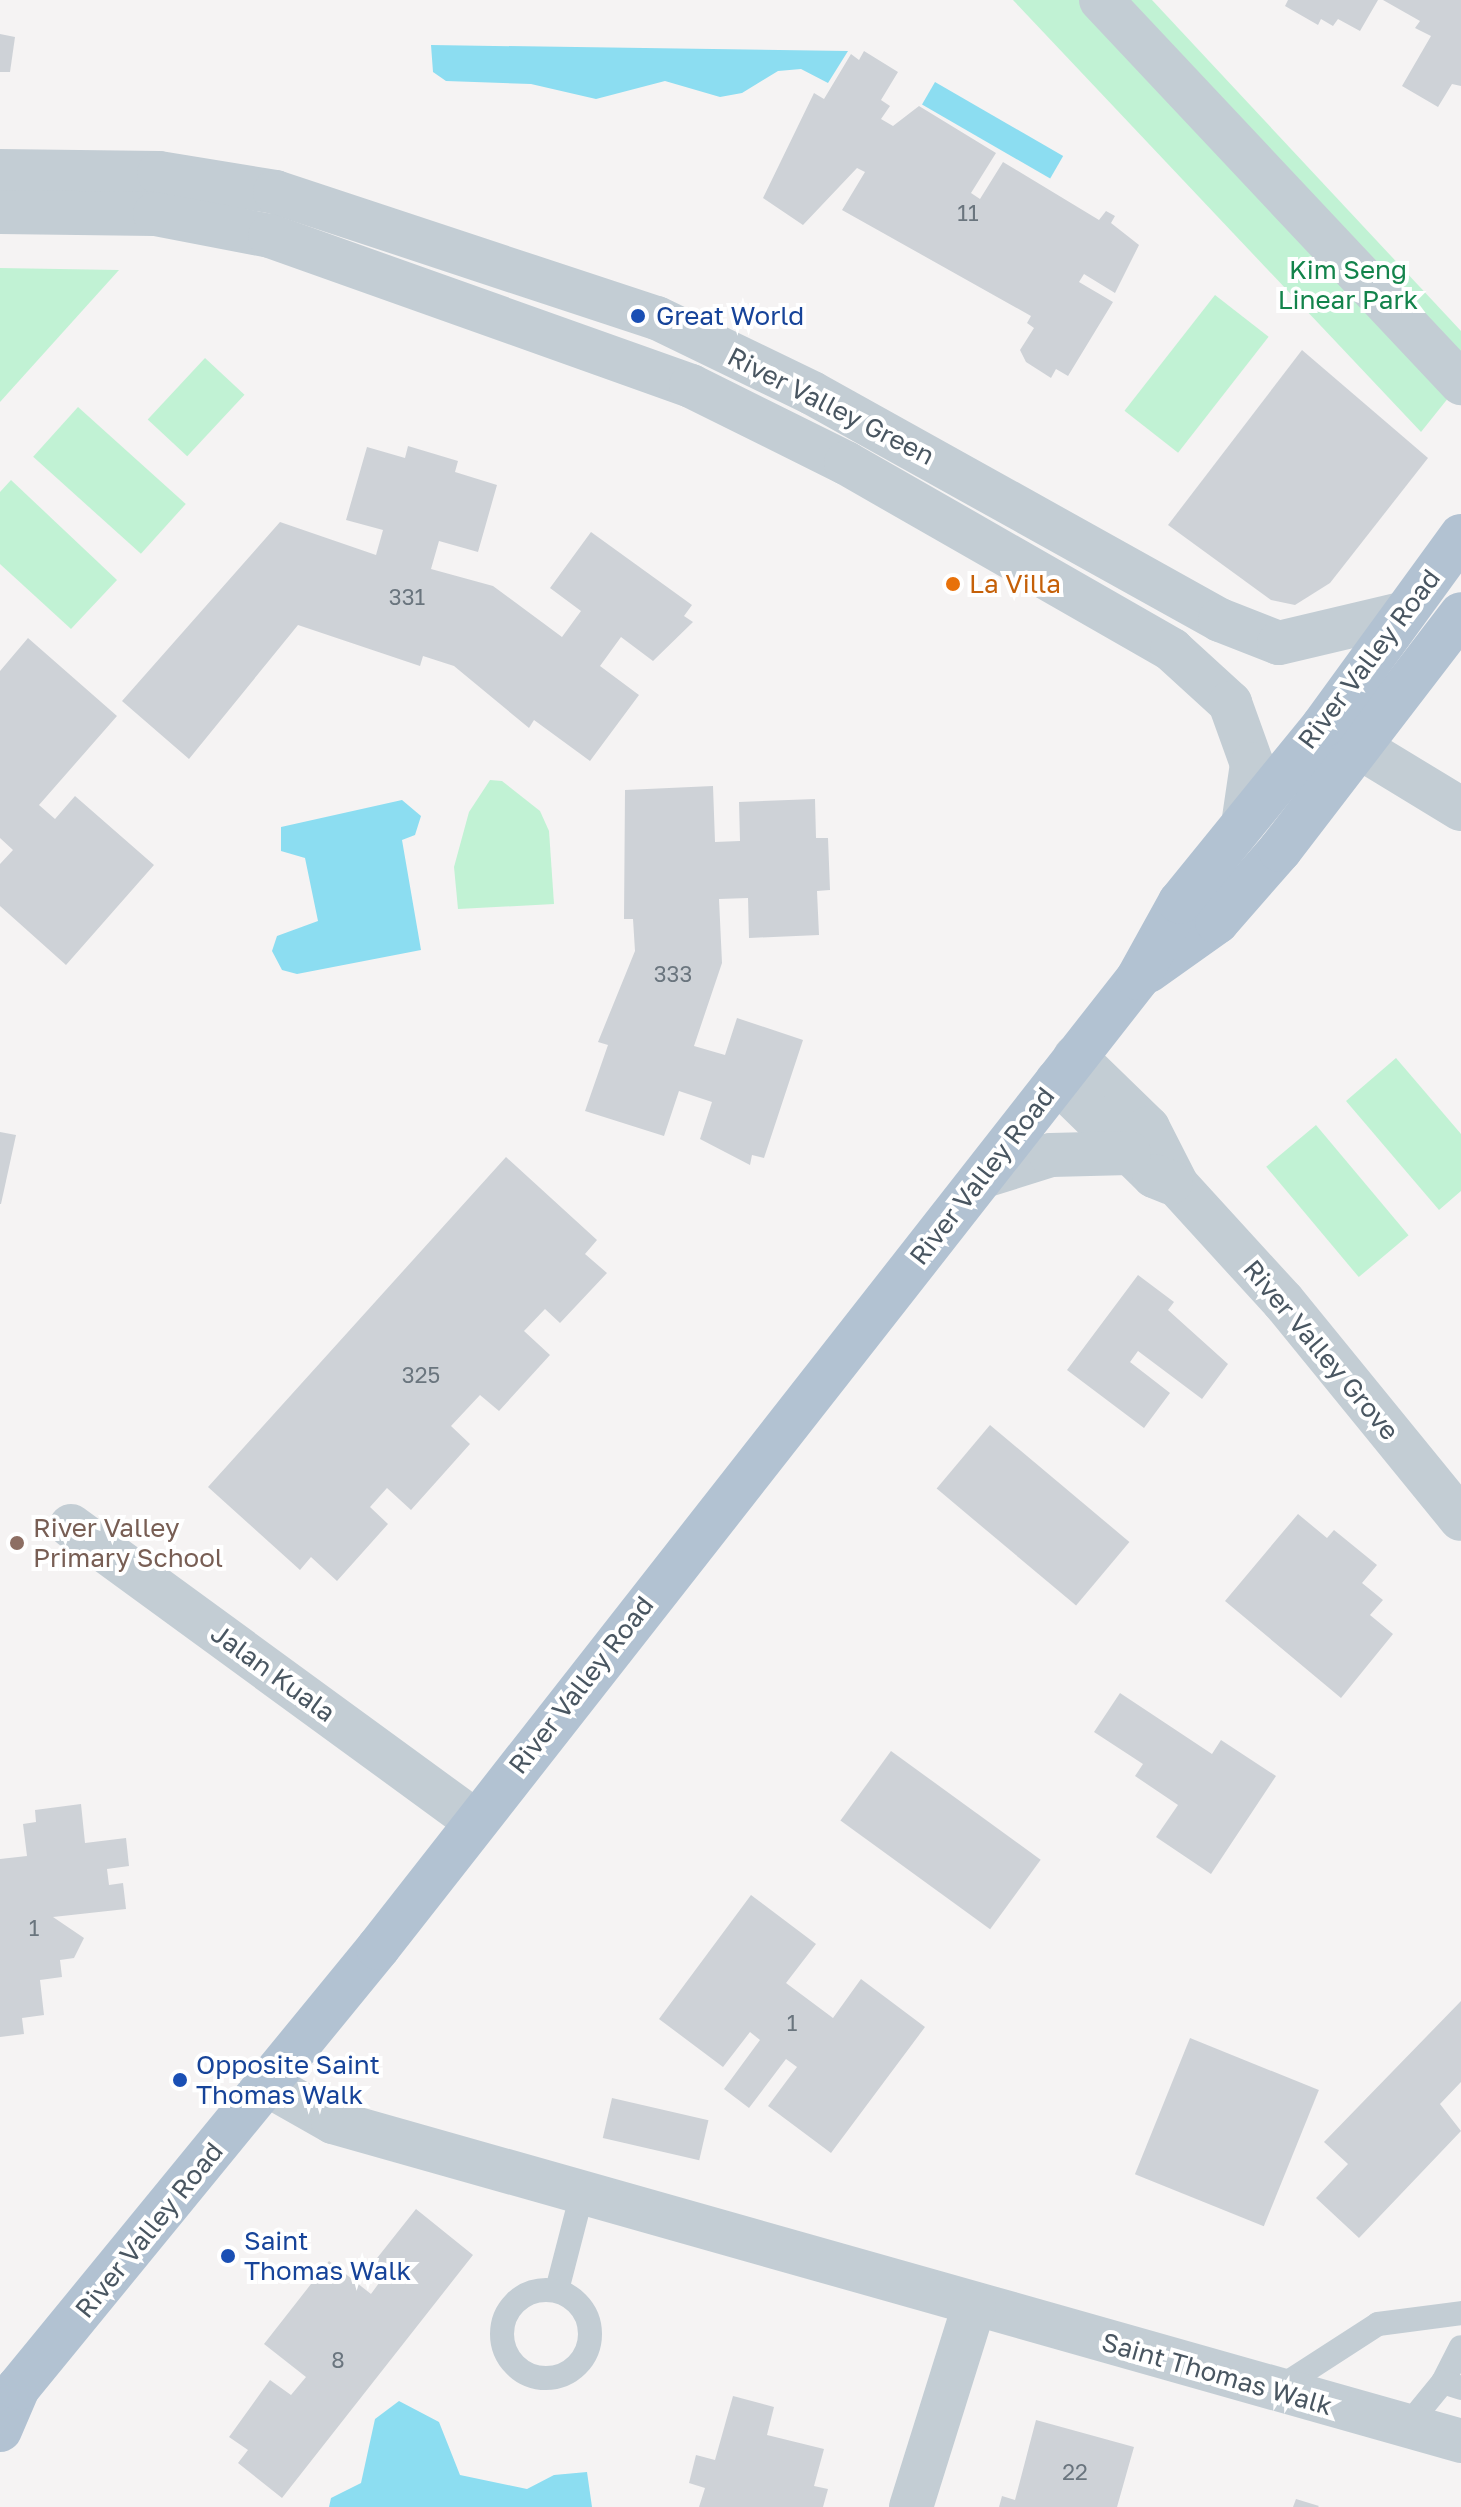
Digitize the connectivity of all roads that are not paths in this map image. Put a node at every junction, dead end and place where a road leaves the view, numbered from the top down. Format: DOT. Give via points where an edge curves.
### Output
graph roads {
  1 [pos="1101,0"];
  2 [pos="0,171"];
  3 [pos="0,212"];
  4 [pos="1461,383"];
  5 [pos="1461,536"];
  6 [pos="1402,614"];
  7 [pos="1461,614"];
  8 [pos="1342,736"];
  9 [pos="1461,809"];
  10 [pos="1244,818"];
  11 [pos="1138,978"];
  12 [pos="1066,1069"];
  13 [pos="1129,1153"];
  14 [pos="984,1176"];
  15 [pos="1177,1185"];
  16 [pos="1461,1519"];
  17 [pos="71,1526"];
  18 [pos="475,1821"];
  19 [pos="268,2085"];
  20 [pos="582,2193"];
  21 [pos="557,2290"];
  22 [pos="974,2306"];
  23 [pos="1461,2313"];
  24 [pos="1461,2347"];
  25 [pos="1452,2385"];
  26 [pos="1276,2390"];
  27 [pos="9,2393"];
  28 [pos="1407,2426"];
  29 [pos="0,2430"];
  30 [pos="1461,2441"];
  31 [pos="911,2507"];
  1 -- 4 [label="street"];
  2 -- 6 [label="street, River Valley Green" via="159,173 275,192 657,318 812,393 1220,620 1279,643"];
  3 -- 10 [label="street, River Valley Green" via="155,214 270,236 691,386 846,463 1172,650 1230,703 1252,764"];
  5 -- 6 [label="main road, River Valley Road"];
  6 -- 8 [label="main road, River Valley Road"];
  7 -- 8 [label="main road, River Valley Road"];
  8 -- 9 [label="street"];
  8 -- 10 [label="main road, River Valley Road"];
  8 -- 11 [label="main road, River Valley Road" via="1217,922"];
  10 -- 11 [label="main road, River Valley Road" via="1180,902"];
  11 -- 12 [label="main road, River Valley Road"];
  12 -- 13 [label="street, River Valley Grove"];
  12 -- 14 [label="main road, River Valley Road"];
  12 -- 15 [label="street, River Valley Grove" via="1148,1128"];
  13 -- 14 [label="street" via="1051,1155"];
  13 -- 15 [label="street, River Valley Grove"];
  14 -- 18 [label="main road, River Valley Road"];
  15 -- 16 [label="street, River Valley Grove"];
  17 -- 18 [label="street, Jalan Kuala"];
  18 -- 19 [label="main road, River Valley Road"];
  19 -- 20 [label="street, Saint Thomas Walk" via="333,2122"];
  19 -- 27 [label="main road, River Valley Road"];
  20 -- 21 [label="lane"];
  20 -- 22 [label="street, Saint Thomas Walk"];
  22 -- 26 [label="street, Saint Thomas Walk"];
  22 -- 31 [label="street"];
  23 -- 26 [label="lane" via="1378,2324"];
  24 -- 25 [label="lane"];
  25 -- 28 [label="lane"];
  26 -- 28 [label="street, Saint Thomas Walk"];
  27 -- 29 [label="main road, River Valley Road"];
  28 -- 30 [label="street, Saint Thomas Walk"];
}
